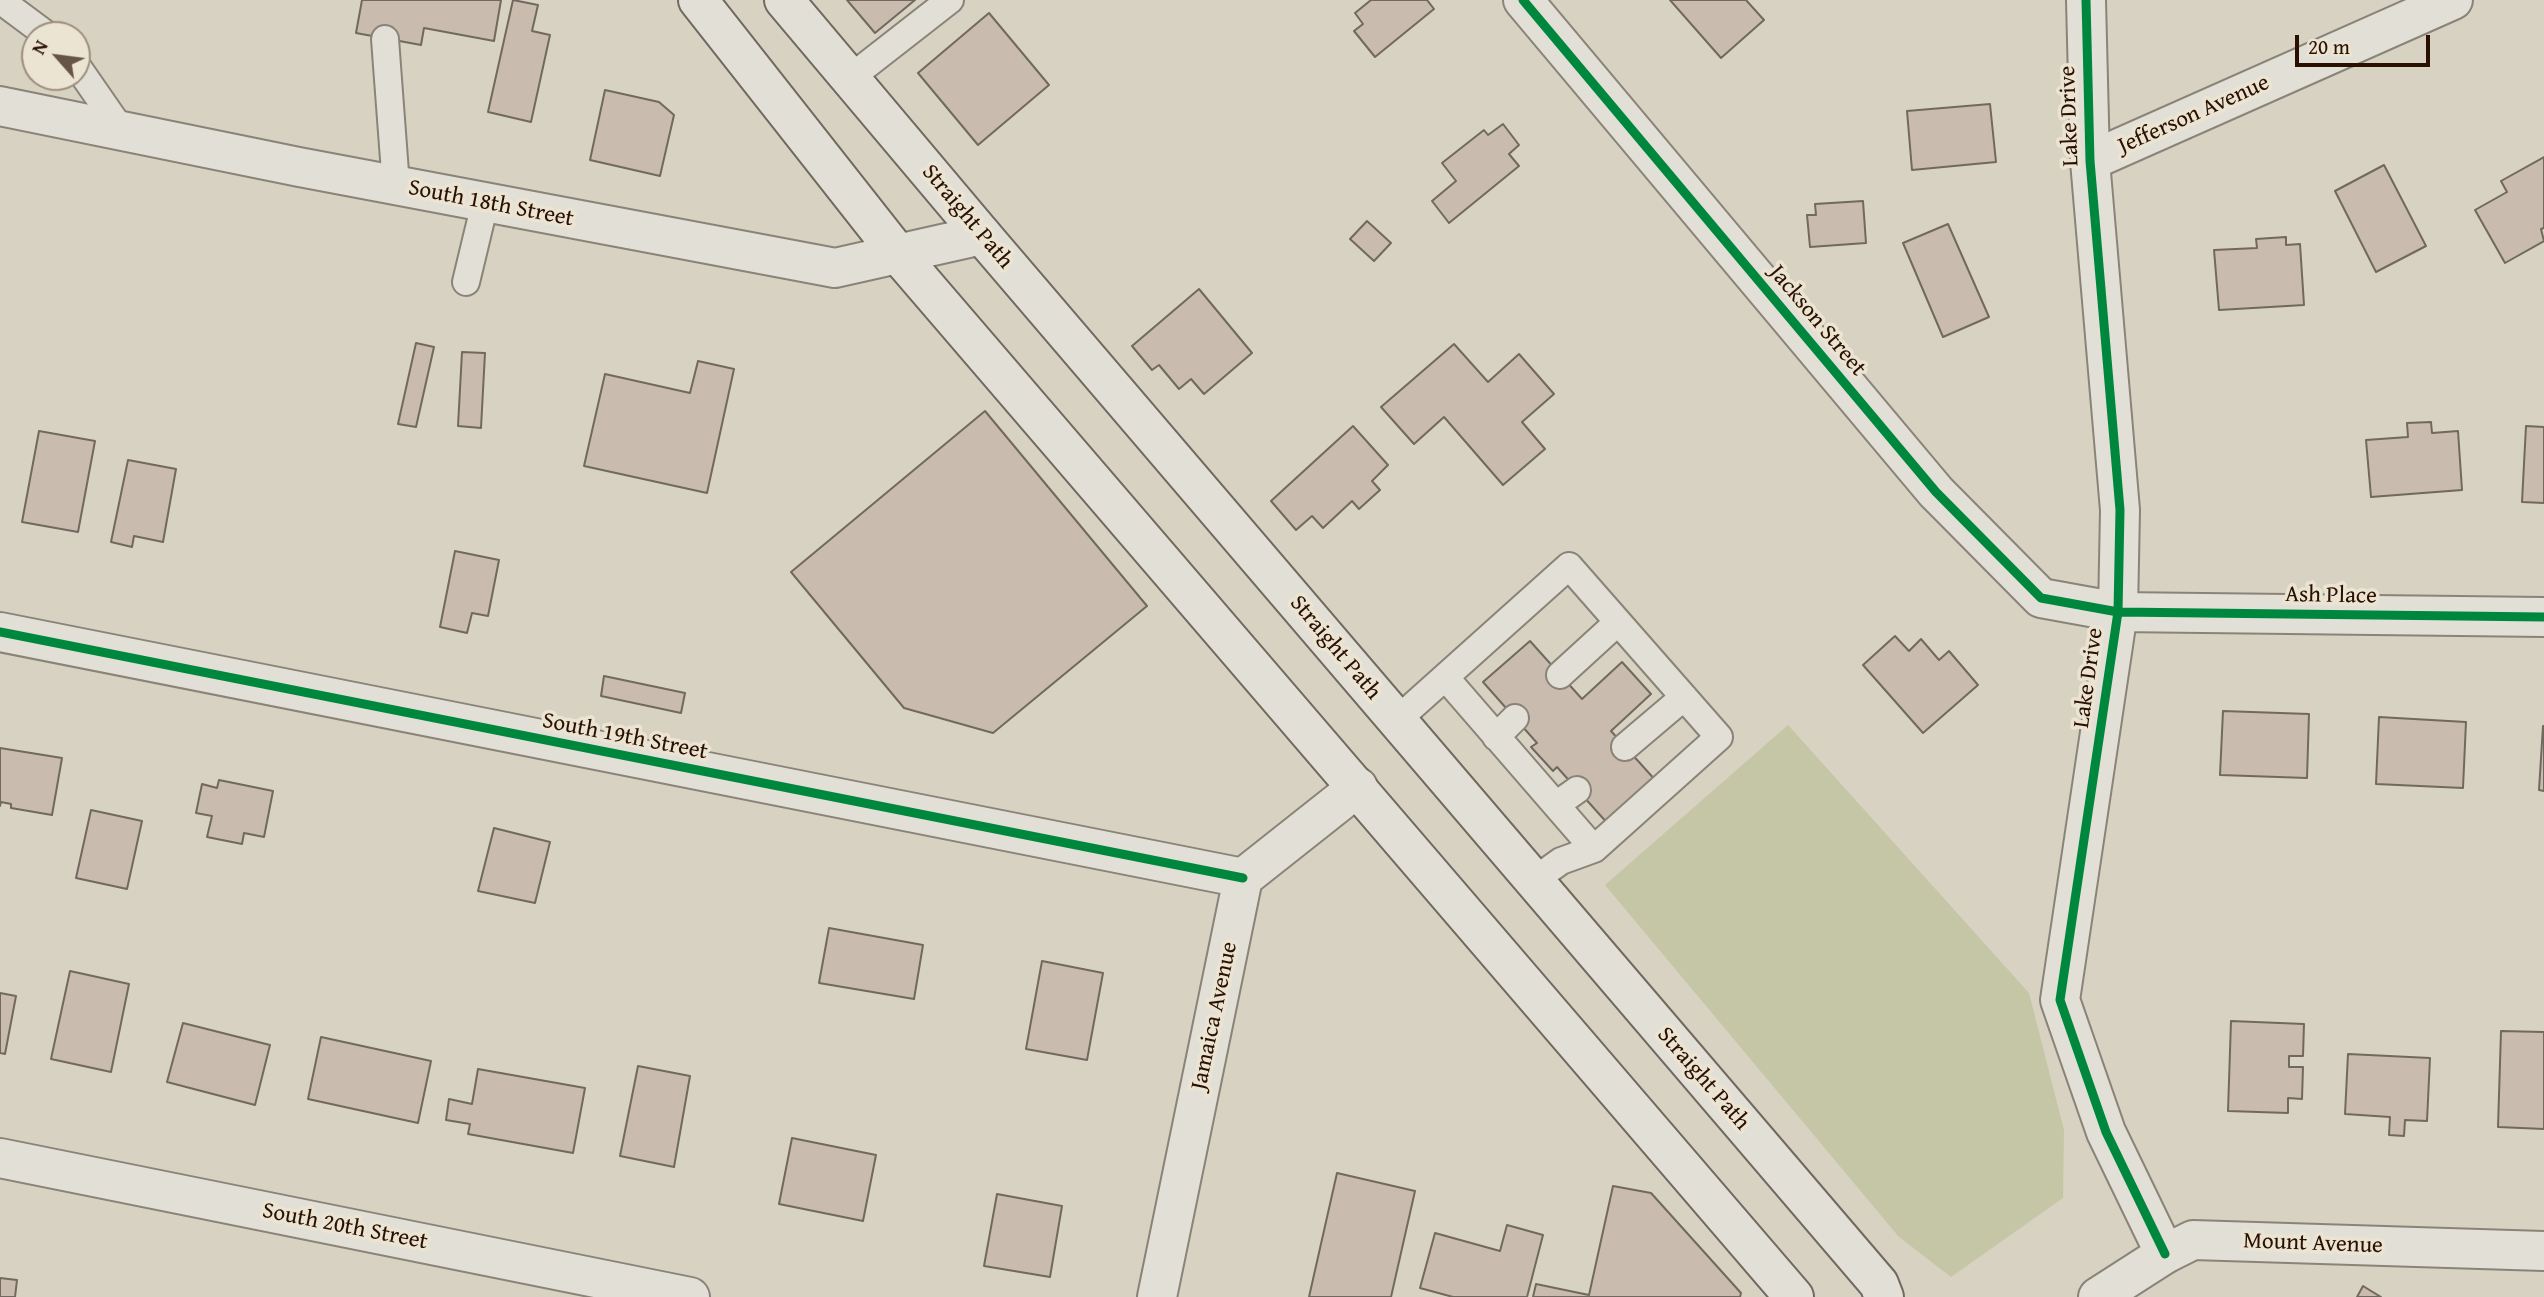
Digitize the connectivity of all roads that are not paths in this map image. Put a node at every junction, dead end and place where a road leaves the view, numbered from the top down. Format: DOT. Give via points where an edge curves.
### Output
graph roads {
  1 [pos="0,0"];
  2 [pos="698,0"];
  3 [pos="784,0"];
  4 [pos="950,0"];
  5 [pos="1523,0"];
  6 [pos="2086,0"];
  7 [pos="2453,0"];
  8 [pos="28,21"];
  9 [pos="385,39"];
  10 [pos="850,78"];
  11 [pos="91,86"];
  12 [pos="0,106"];
  13 [pos="122,131"];
  14 [pos="2090,161"];
  15 [pos="396,186"];
  16 [pos="485,202"];
  17 [pos="982,235"];
  18 [pos="898,254"];
  19 [pos="466,282"];
  20 [pos="2118,612"];
  21 [pos="2544,617"];
  22 [pos="1618,622"];
  23 [pos="0,632"];
  24 [pos="1560,675"];
  25 [pos="1445,677"];
  26 [pos="1684,698"];
  27 [pos="1515,718"];
  28 [pos="1396,721"];
  29 [pos="1496,737"];
  30 [pos="1625,747"];
  31 [pos="1358,788"];
  32 [pos="1577,790"];
  33 [pos="1556,805"];
  34 [pos="1594,849"];
  35 [pos="1243,878"];
  36 [pos="1533,881"];
  37 [pos="0,1158"];
  38 [pos="2544,1251"];
  39 [pos="2165,1254"];
  40 [pos="690,1297"];
  41 [pos="1157,1297"];
  42 [pos="1794,1297"];
  43 [pos="1884,1297"];
  44 [pos="2098,1297"];
  1 -- 8 [label="lane"];
  2 -- 18 [label="street"];
  3 -- 10 [label="street, Straight Path"];
  4 -- 10 [label="lane"];
  5 -- 20 [label="street, Jackson Street" via="1936,492 2041,598"];
  6 -- 14 [label="street, Lake Drive"];
  7 -- 14 [label="street, Jefferson Avenue"];
  9 -- 15 [label="lane"];
  10 -- 17 [label="street, Straight Path"];
  11 -- 13 [label="lane"];
  12 -- 13 [label="street, South 18th Street"];
  13 -- 15 [label="street, South 18th Street"];
  14 -- 20 [label="street, Lake Drive" via="2120,510"];
  15 -- 16 [label="street, South 18th Street"];
  16 -- 18 [label="street, South 18th Street" via="835,268"];
  16 -- 19 [label="lane"];
  17 -- 18 [label="street, South 18th Street"];
  17 -- 28 [label="street, Straight Path"];
  18 -- 31 [label="street"];
  20 -- 21 [label="street, Ash Place"];
  20 -- 39 [label="street, Lake Drive" via="2060,1000 2106,1132"];
  22 -- 24 [label="lane"];
  22 -- 25 [label="lane" via="1569,566"];
  22 -- 26 [label="lane"];
  23 -- 35 [label="street, South 19th Street"];
  25 -- 28 [label="lane"];
  25 -- 29 [label="lane"];
  26 -- 30 [label="lane"];
  26 -- 34 [label="lane" via="1719,737"];
  27 -- 29 [label="lane"];
  28 -- 36 [label="street, Straight Path"];
  29 -- 33 [label="lane"];
  31 -- 35 [label="street"];
  31 -- 42 [label="street"];
  32 -- 33 [label="lane"];
  33 -- 34 [label="lane"];
  34 -- 36 [label="lane" via="1561,861"];
  35 -- 41 [label="street, Jamaica Avenue"];
  36 -- 43 [label="street, Straight Path" via="1879,1284"];
  37 -- 40 [label="street, South 20th Street"];
  38 -- 39 [label="street, Mount Avenue" via="2193,1240"];
  39 -- 44 [label="street, Mount Avenue"];
}
